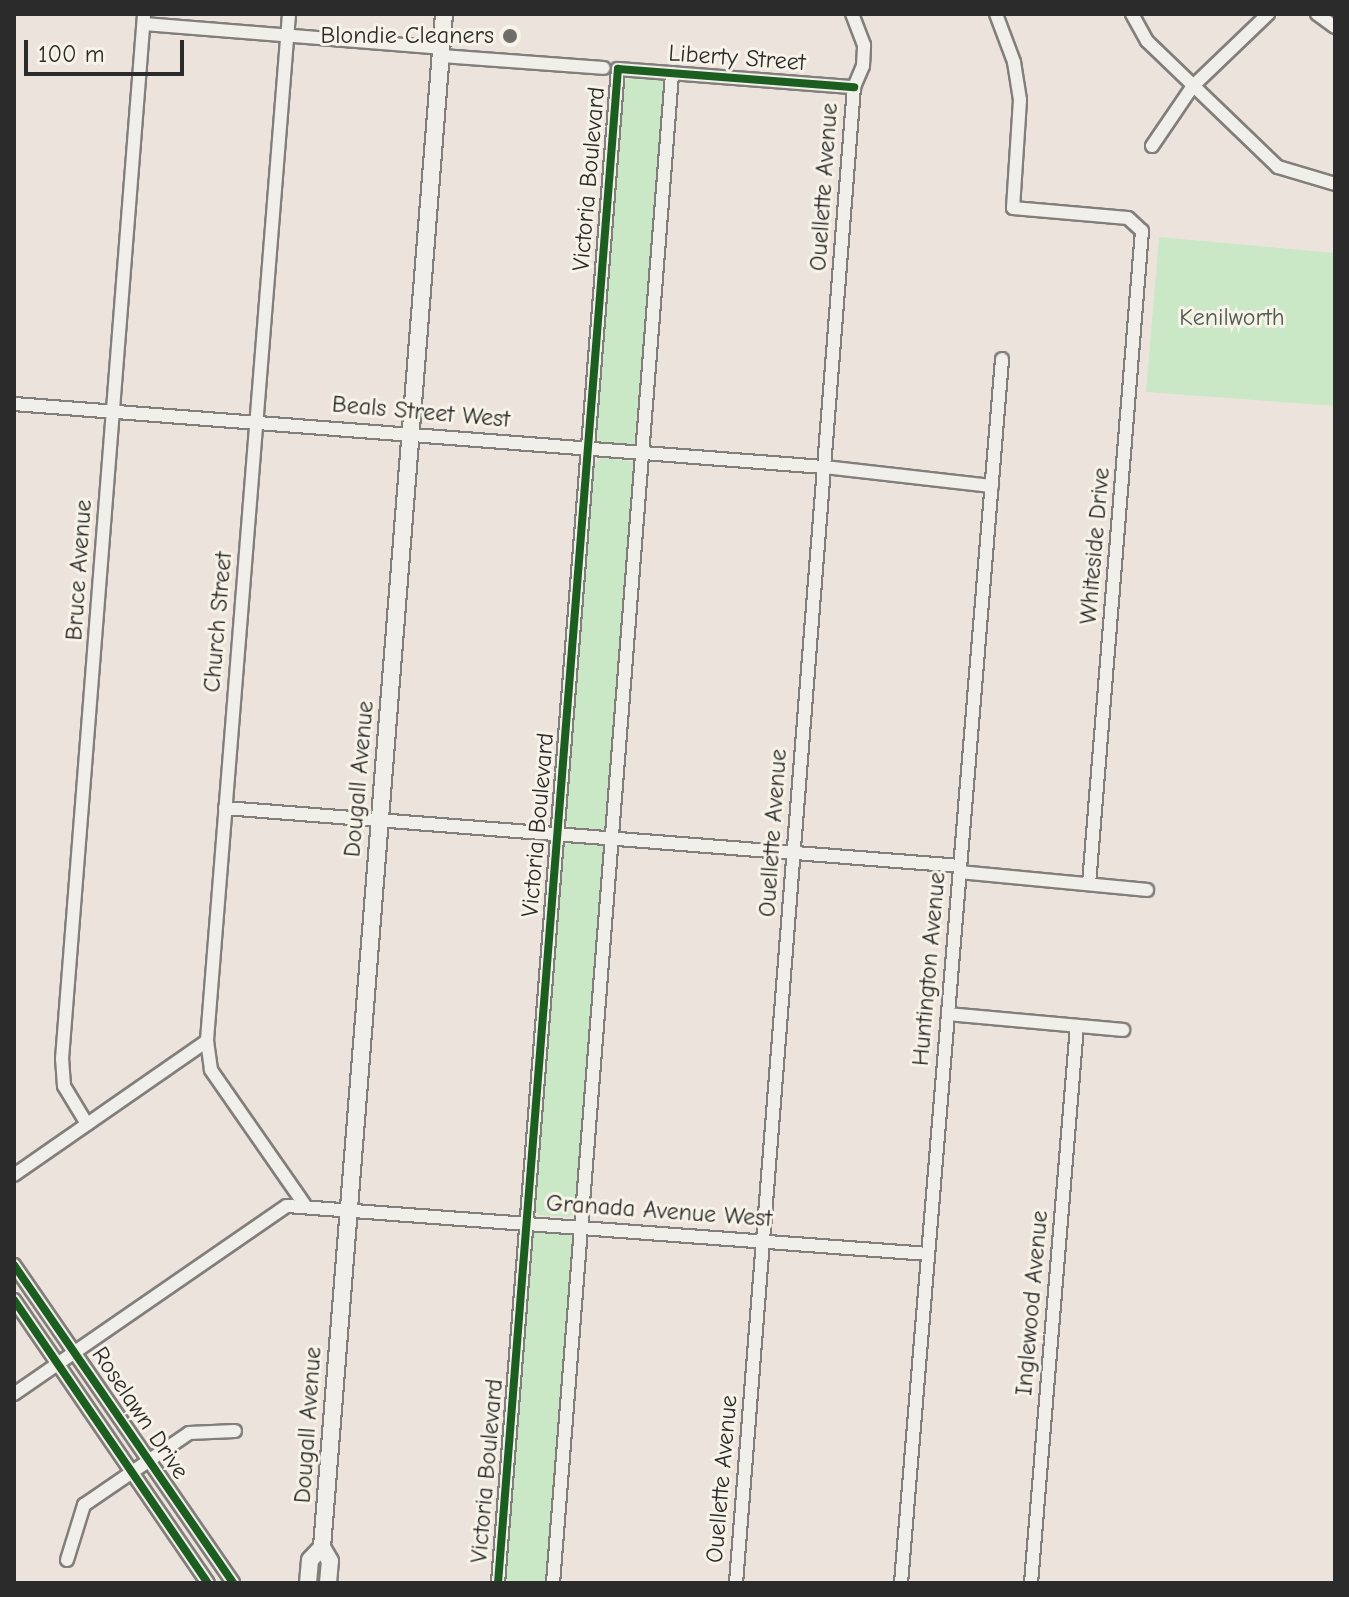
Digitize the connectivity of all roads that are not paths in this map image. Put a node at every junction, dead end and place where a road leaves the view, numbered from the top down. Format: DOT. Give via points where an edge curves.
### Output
graph roads {
  1 [pos="289,14"];
  2 [pos="444,14"];
  3 [pos="852,14"];
  4 [pos="996,14"];
  5 [pos="1132,14"];
  6 [pos="1268,14"];
  7 [pos="1317,14"];
  8 [pos="144,19"];
  9 [pos="1335,27"];
  10 [pos="287,36"];
  11 [pos="441,52"];
  12 [pos="611,69"];
  13 [pos="672,73"];
  14 [pos="1193,86"];
  15 [pos="854,87"];
  16 [pos="1152,146"];
  17 [pos="1335,184"];
  18 [pos="1002,359"];
  19 [pos="14,404"];
  20 [pos="113,412"];
  21 [pos="256,421"];
  22 [pos="410,434"];
  23 [pos="588,448"];
  24 [pos="642,452"];
  25 [pos="824,467"];
  26 [pos="992,486"];
  27 [pos="225,808"];
  28 [pos="379,820"];
  29 [pos="558,834"];
  30 [pos="612,838"];
  31 [pos="794,852"];
  32 [pos="960,869"];
  33 [pos="1089,884"];
  34 [pos="1147,890"];
  35 [pos="948,1014"];
  36 [pos="1077,1026"];
  37 [pos="1123,1030"];
  38 [pos="207,1041"];
  39 [pos="87,1124"];
  40 [pos="14,1175"];
  41 [pos="304,1204"];
  42 [pos="348,1209"];
  43 [pos="527,1223"];
  44 [pos="581,1227"];
  45 [pos="763,1242"];
  46 [pos="928,1254"];
  47 [pos="14,1265"];
  48 [pos="14,1300"];
  49 [pos="74,1352"];
  50 [pos="57,1363"];
  51 [pos="14,1394"];
  52 [pos="235,1431"];
  53 [pos="148,1460"];
  54 [pos="132,1472"];
  55 [pos="322,1547"];
  56 [pos="67,1560"];
  57 [pos="208,1583"];
  58 [pos="233,1583"];
  59 [pos="308,1583"];
  60 [pos="328,1583"];
  61 [pos="498,1583"];
  62 [pos="553,1583"];
  63 [pos="736,1583"];
  64 [pos="901,1583"];
  65 [pos="1031,1583"];
  1 -- 10 [label="street, Church Street"];
  2 -- 11 [label="main road, Dougall Avenue"];
  3 -- 15 [label="street, Ouellette Avenue" via="864,45"];
  4 -- 33 [label="street, Whiteside Drive" via="1014,62 1020,100 1013,208 1128,218 1142,231"];
  5 -- 14 [label="street" via="1147,41"];
  6 -- 14 [label="street"];
  7 -- 9 [label="street"];
  8 -- 10 [label="street, Liberty Street"];
  8 -- 20 [label="street, Bruce Avenue"];
  10 -- 11 [label="street, Liberty Street"];
  10 -- 21 [label="street, Church Street"];
  11 -- 12 [label="street, Liberty Street"];
  11 -- 22 [label="main road, Dougall Avenue"];
  12 -- 13 [label="street, Liberty Street"];
  12 -- 23 [label="street, Victoria Boulevard"];
  13 -- 15 [label="street, Liberty Street"];
  13 -- 24 [label="street"];
  14 -- 16 [label="street"];
  14 -- 17 [label="street" via="1278,167"];
  15 -- 25 [label="street, Ouellette Avenue"];
  18 -- 26 [label="street, Huntington Avenue"];
  19 -- 20 [label="street, Beals Street West"];
  20 -- 21 [label="street, Beals Street West"];
  20 -- 39 [label="street, Bruce Avenue" via="62,1059 64,1086"];
  21 -- 22 [label="street, Beals Street West"];
  21 -- 27 [label="street, Church Street"];
  22 -- 23 [label="street, Beals Street West"];
  22 -- 28 [label="main road, Dougall Avenue"];
  23 -- 24 [label="street, Beals Street West"];
  23 -- 29 [label="street, Victoria Boulevard"];
  24 -- 25 [label="street, Beals Street West"];
  24 -- 30 [label="street"];
  25 -- 26 [label="street, Beals Street West"];
  25 -- 31 [label="street, Ouellette Avenue"];
  26 -- 32 [label="street, Huntington Avenue"];
  27 -- 28 [label="street"];
  27 -- 38 [label="street, Church Street"];
  28 -- 29 [label="street"];
  28 -- 42 [label="main road, Dougall Avenue"];
  29 -- 30 [label="street"];
  29 -- 43 [label="street, Victoria Boulevard"];
  30 -- 31 [label="street"];
  30 -- 44 [label="street"];
  31 -- 32 [label="street"];
  31 -- 45 [label="street, Ouellette Avenue"];
  32 -- 33 [label="street"];
  32 -- 35 [label="street, Huntington Avenue"];
  33 -- 34 [label="street"];
  35 -- 36 [label="street"];
  35 -- 46 [label="street, Huntington Avenue"];
  36 -- 37 [label="street"];
  36 -- 65 [label="street, Inglewood Avenue"];
  38 -- 39 [label="street"];
  38 -- 41 [label="street, Church Street" via="211,1070"];
  39 -- 40 [label="street"];
  41 -- 42 [label="street, Granada Avenue West"];
  41 -- 49 [label="street, Granada Avenue West" via="287,1206"];
  42 -- 43 [label="street, Granada Avenue West"];
  42 -- 55 [label="main road, Dougall Avenue"];
  43 -- 44 [label="street, Granada Avenue West"];
  43 -- 61 [label="street, Victoria Boulevard"];
  44 -- 45 [label="street, Granada Avenue West"];
  44 -- 62 [label="street"];
  45 -- 46 [label="street, Granada Avenue West"];
  45 -- 63 [label="street, Ouellette Avenue"];
  46 -- 64 [label="street, Huntington Avenue"];
  47 -- 49 [label="street, Roselawn Drive"];
  48 -- 50 [label="street, Roselawn Drive"];
  49 -- 50 [label="street, Granada Avenue West"];
  49 -- 53 [label="street, Roselawn Drive"];
  50 -- 51 [label="street, Granada Avenue West"];
  50 -- 54 [label="street, Roselawn Drive"];
  52 -- 53 [label="street" via="189,1433"];
  53 -- 54 [label="street"];
  53 -- 58 [label="street, Roselawn Drive"];
  54 -- 56 [label="street" via="84,1505"];
  54 -- 57 [label="street, Roselawn Drive"];
  55 -- 59 [label="main road, Dougall Avenue" via="310,1560"];
  55 -- 60 [label="main road, Dougall Avenue" via="330,1561"];
}
